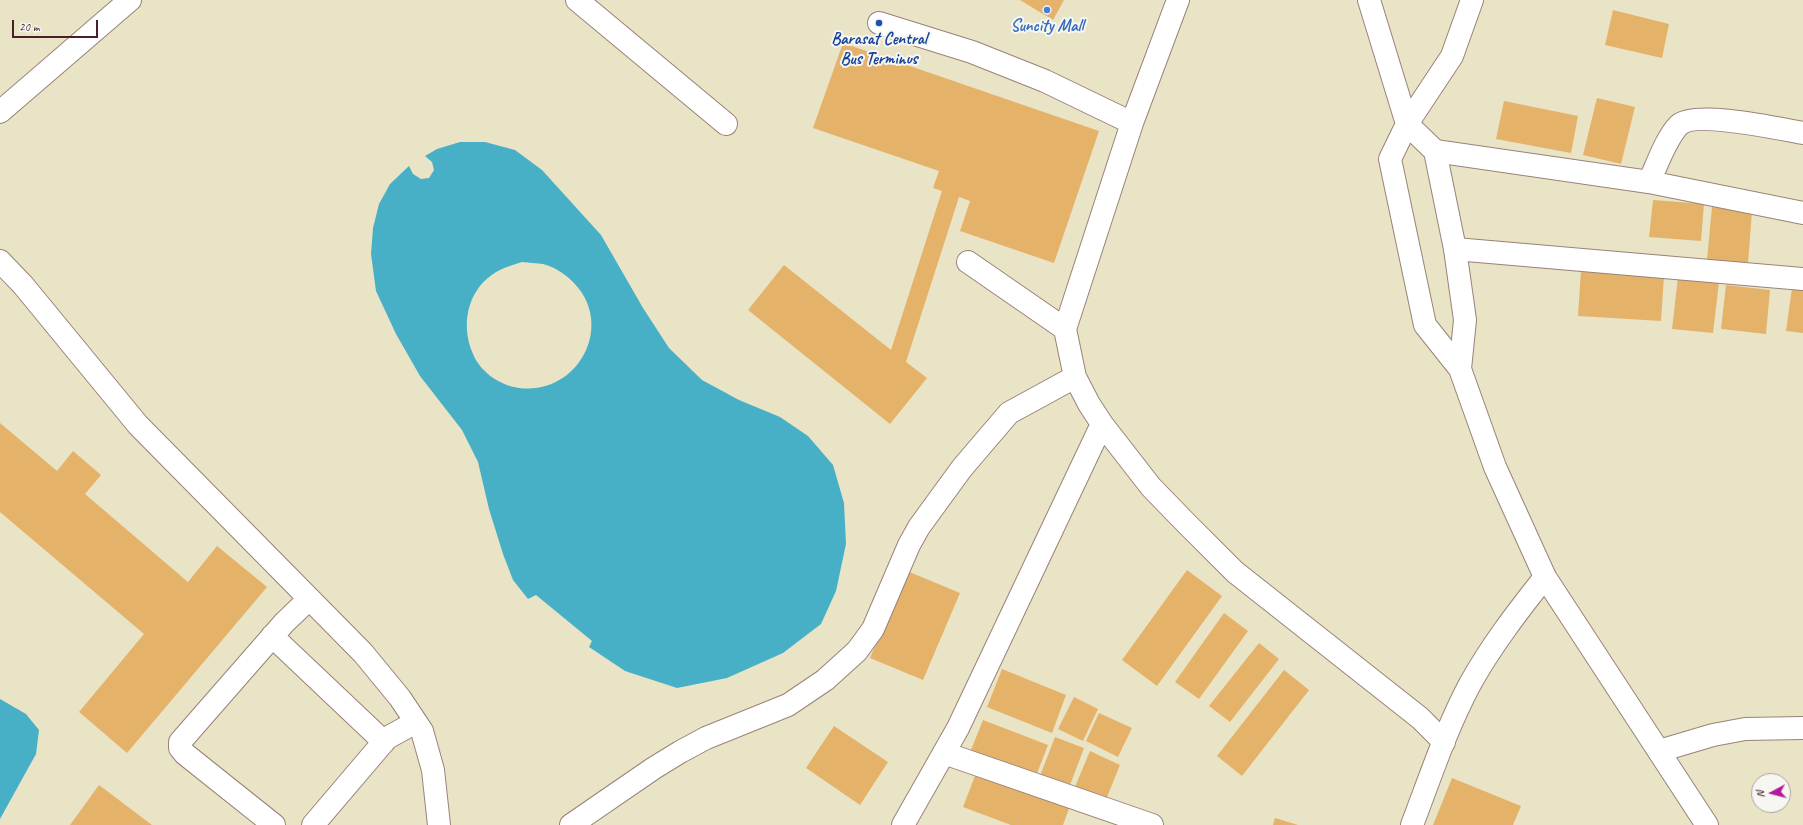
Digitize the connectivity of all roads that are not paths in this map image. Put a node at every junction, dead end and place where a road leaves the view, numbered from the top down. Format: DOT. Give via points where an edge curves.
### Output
graph roads {
  1 [pos="130,0"];
  2 [pos="577,0"];
  3 [pos="1178,0"];
  4 [pos="1369,0"];
  5 [pos="1472,0"];
  6 [pos="879,23"];
  7 [pos="0,112"];
  8 [pos="726,124"];
  9 [pos="1132,124"];
  10 [pos="1407,124"];
  11 [pos="1803,133"];
  12 [pos="1435,151"];
  13 [pos="1649,182"];
  14 [pos="1803,213"];
  15 [pos="1455,249"];
  16 [pos="0,260"];
  17 [pos="968,262"];
  18 [pos="1803,279"];
  19 [pos="1065,329"];
  20 [pos="1460,369"];
  21 [pos="1076,377"];
  22 [pos="1102,424"];
  23 [pos="1545,577"];
  24 [pos="309,599"];
  25 [pos="272,636"];
  26 [pos="416,722"];
  27 [pos="1803,728"];
  28 [pos="384,742"];
  29 [pos="1444,742"];
  30 [pos="1659,751"];
  31 [pos="944,753"];
  32 [pos="274,825"];
  33 [pos="313,825"];
  34 [pos="439,825"];
  35 [pos="571,825"];
  36 [pos="903,825"];
  37 [pos="1152,825"];
  38 [pos="1412,825"];
  39 [pos="1707,825"];
  1 -- 7 [label="main road"];
  2 -- 8 [label="main road"];
  3 -- 9 [label="main road"];
  4 -- 10 [label="main road"];
  5 -- 10 [label="main road" via="1452,56"];
  6 -- 9 [label="main road" via="972,52 1045,81"];
  9 -- 19 [label="main road"];
  10 -- 12 [label="main road"];
  10 -- 20 [label="main road" via="1390,159 1423,317 1425,325"];
  11 -- 13 [label="main road" via="1715,119 1692,119 1680,124 1673,134"];
  12 -- 13 [label="main road"];
  12 -- 15 [label="main road"];
  13 -- 14 [label="main road"];
  15 -- 18 [label="main road"];
  15 -- 20 [label="main road" via="1466,320"];
  16 -- 24 [label="main road" via="138,425"];
  17 -- 19 [label="main road"];
  19 -- 21 [label="main road"];
  20 -- 23 [label="main road" via="1495,467"];
  21 -- 22 [label="main road"];
  21 -- 35 [label="main road" via="1009,413 962,468 909,545 873,629 858,651 826,680 788,705 706,738 680,752"];
  22 -- 29 [label="main road" via="1151,487 1235,572 1420,718"];
  22 -- 31 [label="main road"];
  23 -- 29 [label="main road" via="1505,628 1470,685"];
  23 -- 30 [label="main road"];
  24 -- 25 [label="main road"];
  24 -- 26 [label="main road" via="363,653"];
  25 -- 28 [label="main road"];
  25 -- 32 [label="main road" via="180,742 180,748"];
  26 -- 28 [label="main road"];
  26 -- 34 [label="main road" via="422,732 433,770"];
  27 -- 30 [label="main road" via="1745,729 1713,735"];
  28 -- 33 [label="main road"];
  29 -- 38 [label="main road"];
  30 -- 39 [label="main road"];
  31 -- 36 [label="main road"];
  31 -- 37 [label="main road"];
}
